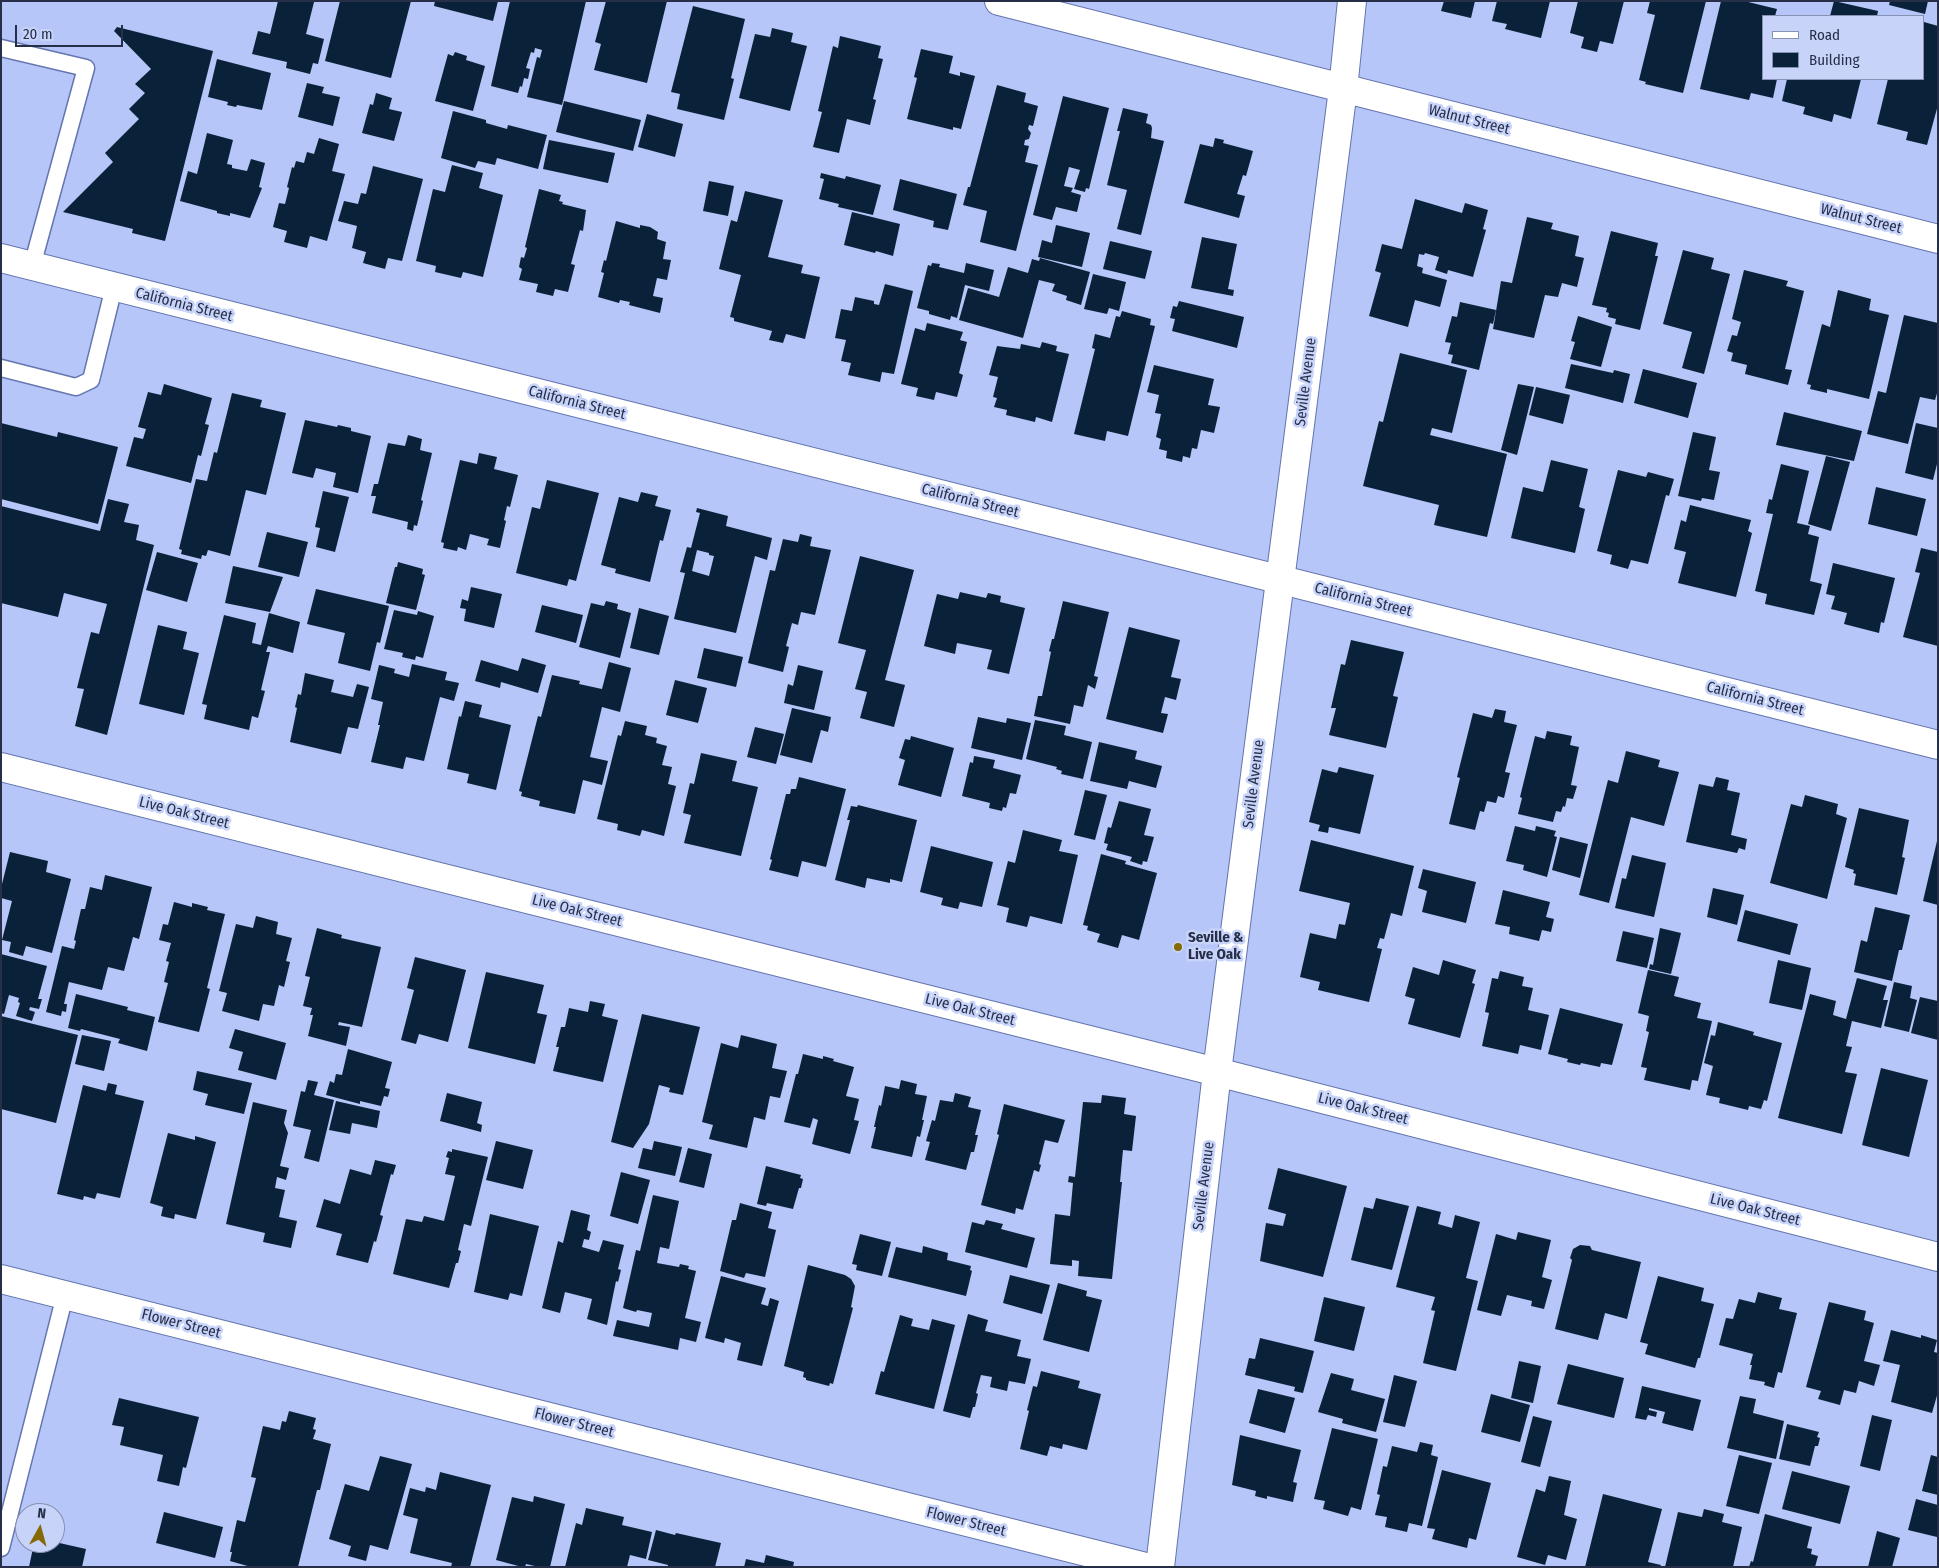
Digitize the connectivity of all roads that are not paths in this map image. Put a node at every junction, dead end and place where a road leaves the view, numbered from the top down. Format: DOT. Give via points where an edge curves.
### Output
graph roads {
  1 [pos="999,1"];
  2 [pos="1352,1"];
  3 [pos="1,48"];
  4 [pos="1343,88"];
  5 [pos="1938,239"];
  6 [pos="1,258"];
  7 [pos="32,266"];
  8 [pos="114,287"];
  9 [pos="1,368"];
  10 [pos="1281,579"];
  11 [pos="1938,745"];
  12 [pos="1,767"];
  13 [pos="1217,1072"];
  14 [pos="1938,1257"];
  15 [pos="1,1279"];
  16 [pos="65,1295"];
  17 [pos="1,1548"];
  18 [pos="1146,1567"];
  19 [pos="1160,1567"];
  1 -- 4 [label="street, Walnut Street"];
  2 -- 4 [label="street, Seville Avenue"];
  3 -- 7 [label="lane" via="86,68"];
  4 -- 5 [label="street, Walnut Street"];
  4 -- 10 [label="street, Seville Avenue"];
  6 -- 7 [label="street, California Street"];
  7 -- 8 [label="street, California Street"];
  8 -- 9 [label="lane" via="92,380 76,387"];
  8 -- 10 [label="street, California Street"];
  10 -- 11 [label="street, California Street"];
  10 -- 13 [label="street, Seville Avenue"];
  12 -- 13 [label="street, Live Oak Street"];
  13 -- 14 [label="street, Live Oak Street"];
  13 -- 19 [label="street, Seville Avenue"];
  15 -- 16 [label="street, Flower Street"];
  16 -- 17 [label="lane"];
  16 -- 18 [label="street, Flower Street"];
}
